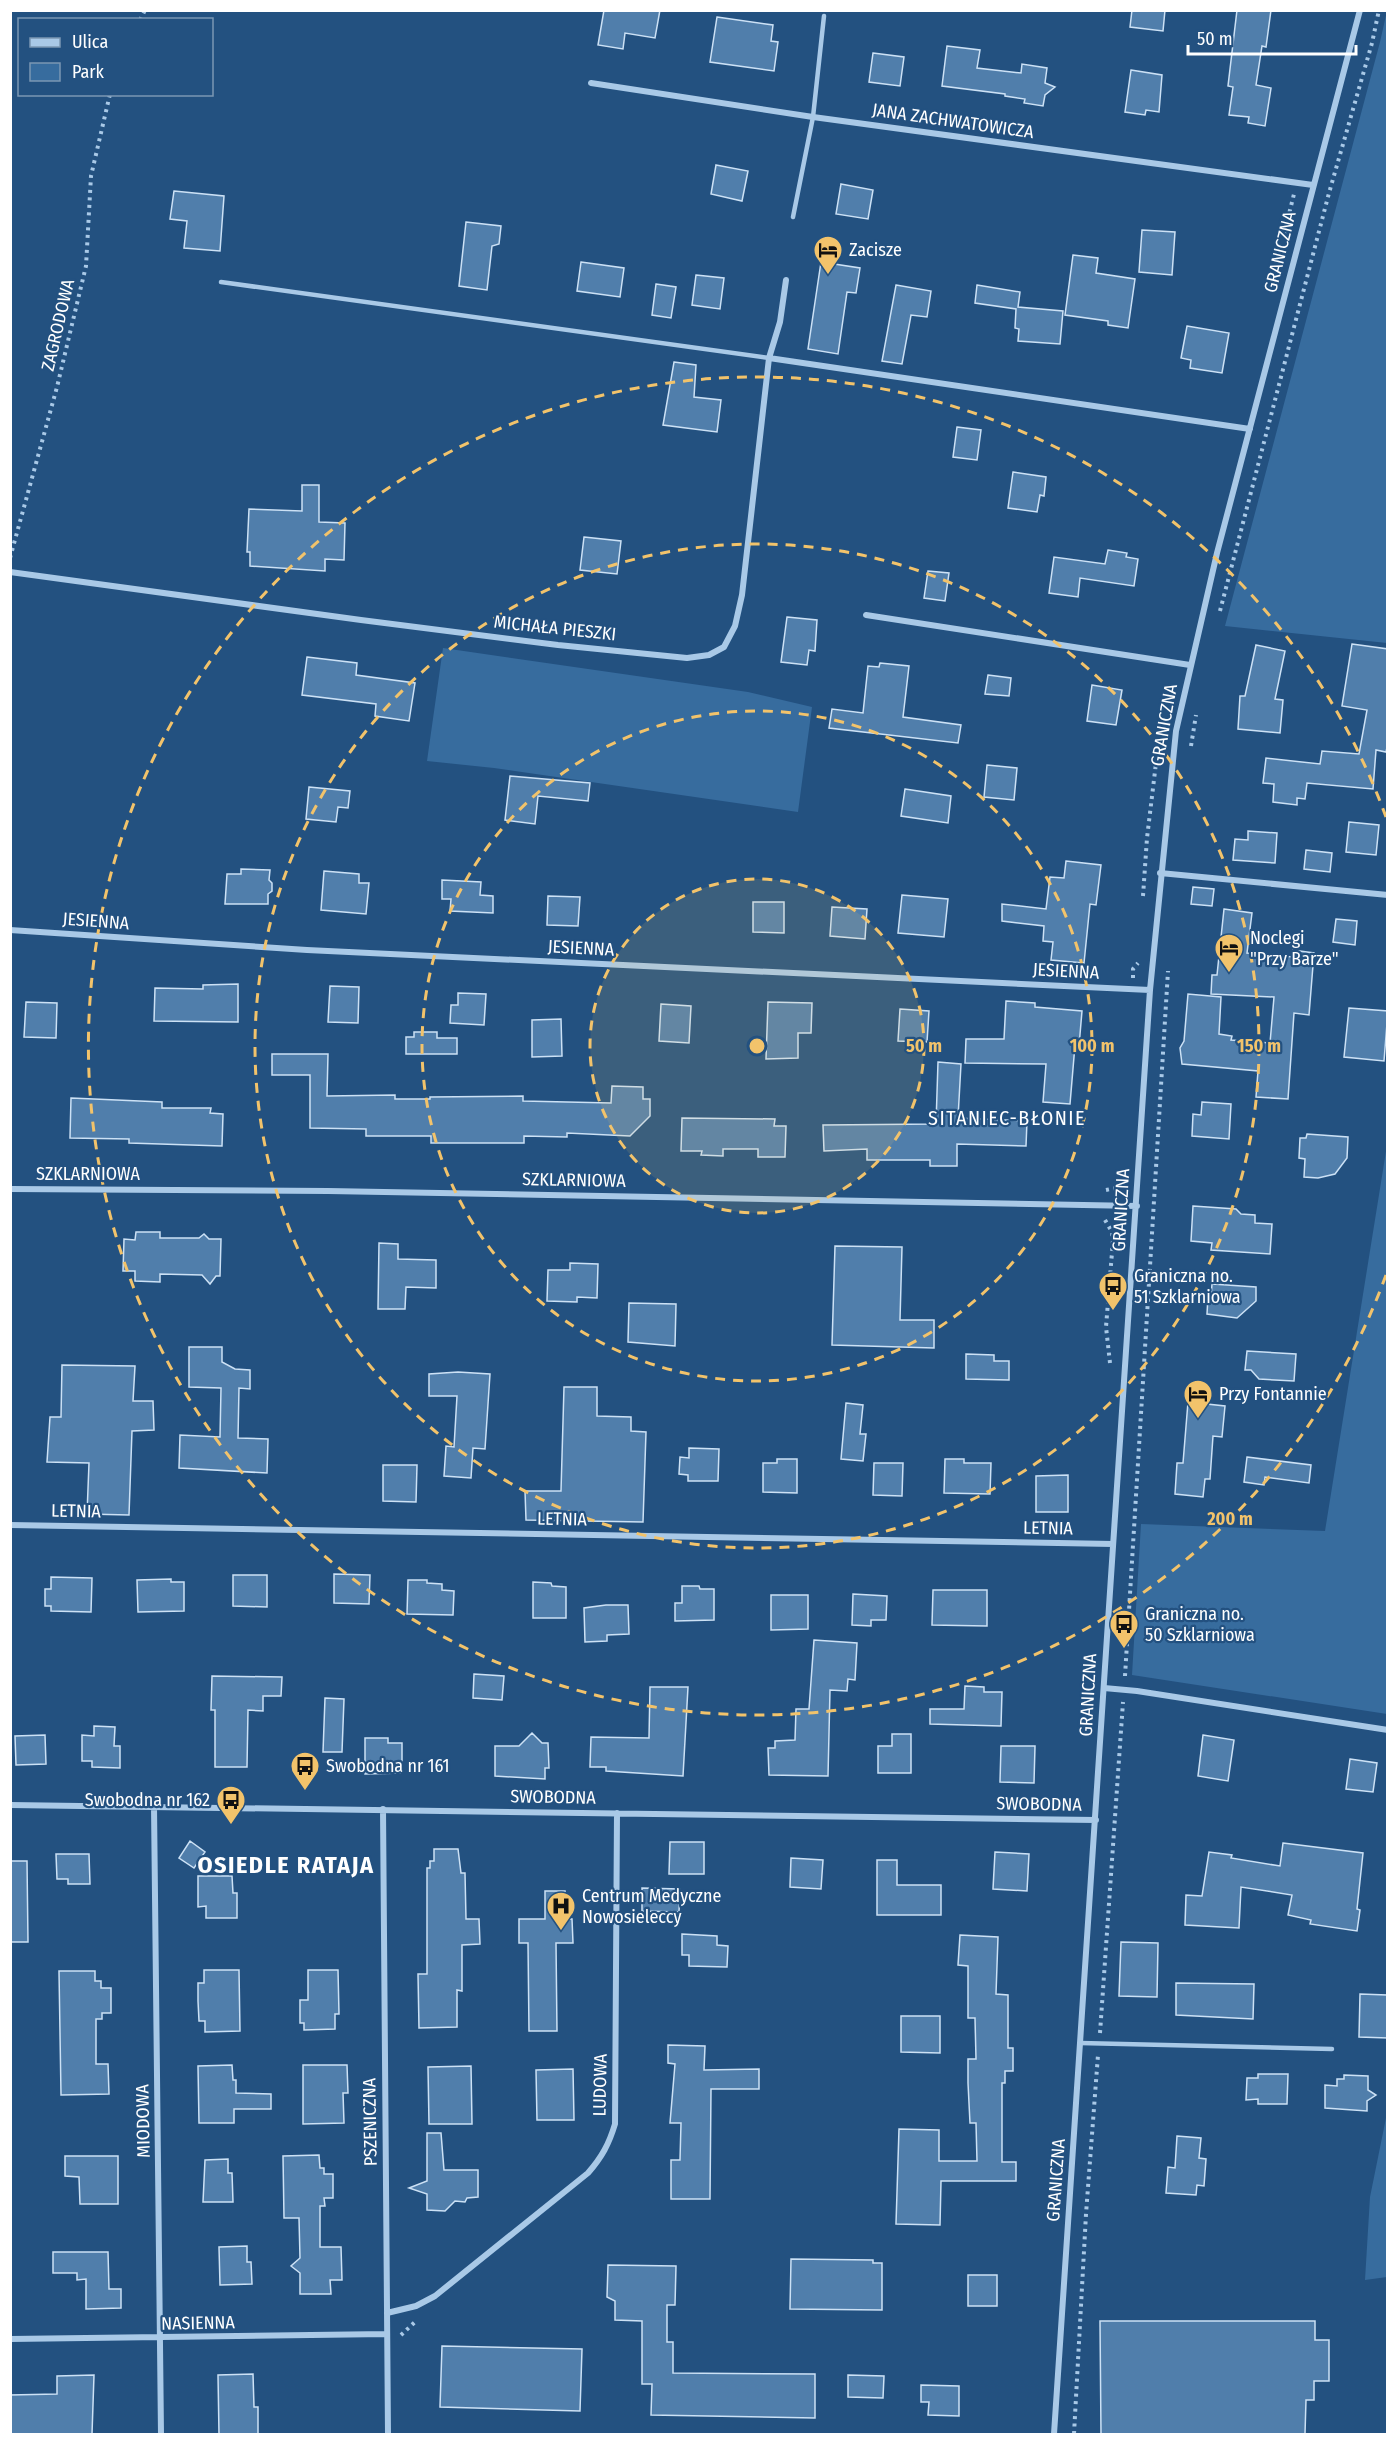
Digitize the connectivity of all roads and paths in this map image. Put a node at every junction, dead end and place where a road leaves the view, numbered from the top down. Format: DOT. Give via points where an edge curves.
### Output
graph roads {
  1 [pos="1360,10"];
  2 [pos="1379,10"];
  3 [pos="824,16"];
  4 [pos="591,83"];
  5 [pos="110,96"];
  6 [pos="813,117"];
  7 [pos="1312,185"];
  8 [pos="793,217"];
  9 [pos="786,280"];
  10 [pos="221,282"];
  11 [pos="769,358"];
  12 [pos="1250,429"];
  13 [pos="10,558"];
  14 [pos="10,572"];
  15 [pos="866,615"];
  16 [pos="1219,615"];
  17 [pos="1190,665"];
  18 [pos="1197,713"];
  19 [pos="1189,758"];
  20 [pos="1160,873"];
  21 [pos="1388,895"];
  22 [pos="10,930"];
  23 [pos="1168,968"];
  24 [pos="1149,990"];
  25 [pos="10,1189"];
  26 [pos="1137,1206"];
  27 [pos="1104,1216"];
  28 [pos="1110,1367"];
  29 [pos="10,1524"];
  30 [pos="1113,1544"];
  31 [pos="1104,1688"];
  32 [pos="1124,1690"];
  33 [pos="1115,1714"];
  34 [pos="1123,1715"];
  35 [pos="1388,1730"];
  36 [pos="10,1805"];
  37 [pos="154,1806"];
  38 [pos="383,1809"];
  39 [pos="617,1813"];
  40 [pos="1096,1820"];
  41 [pos="1080,2043"];
  42 [pos="1099,2044"];
  43 [pos="1332,2049"];
  44 [pos="387,2313"];
  45 [pos="387,2334"];
  46 [pos="10,2339"];
  47 [pos="160,2339"];
  48 [pos="161,2434"];
  49 [pos="387,2434"];
  50 [pos="1054,2434"];
  51 [pos="1074,2434"];
  1 -- 7 [label="street, GRANICZNA"];
  2 -- 16 [label="path"];
  3 -- 6 [label="lane"];
  4 -- 6 [label="street, JANA ZACHWATOWICZA"];
  5 -- 13 [label="path, ZAGRODOWA" via="91,176 86,266"];
  6 -- 7 [label="street, JANA ZACHWATOWICZA"];
  6 -- 8 [label="lane"];
  7 -- 12 [label="street, GRANICZNA"];
  9 -- 11 [label="street, MICHAŁA PIESZKI" via="780,322"];
  10 -- 11 [label="lane"];
  11 -- 12 [label="street"];
  11 -- 14 [label="street, MICHAŁA PIESZKI" via="742,595 735,626 724,647 709,655 687,658 558,645"];
  12 -- 17 [label="street, GRANICZNA"];
  15 -- 17 [label="street"];
  17 -- 20 [label="street, GRANICZNA" via="1176,731"];
  18 -- 19 [label="path"];
  20 -- 21 [label="street"];
  20 -- 24 [label="street, GRANICZNA"];
  22 -- 24 [label="street, JESIENNA" via="307,950"];
  23 -- 32 [label="path"];
  24 -- 26 [label="street, GRANICZNA"];
  25 -- 26 [label="street, SZKLARNIOWA"];
  26 -- 30 [label="street, GRANICZNA"];
  27 -- 28 [label="path" via="1113,1240 1106,1327"];
  29 -- 30 [label="street, LETNIA"];
  30 -- 31 [label="street, GRANICZNA"];
  31 -- 32 [label="street"];
  31 -- 40 [label="street, GRANICZNA"];
  32 -- 34 [label="path"];
  32 -- 35 [label="street"];
  33 -- 34 [label="path"];
  34 -- 42 [label="path"];
  36 -- 37 [label="street, SWOBODNA"];
  37 -- 38 [label="street, SWOBODNA"];
  37 -- 47 [label="street, MIODOWA"];
  38 -- 39 [label="street, SWOBODNA"];
  38 -- 44 [label="street, PSZENICZNA"];
  39 -- 40 [label="street, SWOBODNA"];
  39 -- 44 [label="street, LUDOWA" via="615,2124 605,2152 588,2173 435,2296 416,2306"];
  40 -- 41 [label="street, GRANICZNA"];
  41 -- 42 [label="lane"];
  41 -- 50 [label="street, GRANICZNA"];
  42 -- 43 [label="lane"];
  42 -- 51 [label="path"];
  44 -- 45 [label="street, PSZENICZNA"];
  45 -- 47 [label="street, NASIENNA"];
  45 -- 49 [label="street, PSZENICZNA"];
  46 -- 47 [label="street, NASIENNA"];
  47 -- 48 [label="street, MIODOWA"];
}
